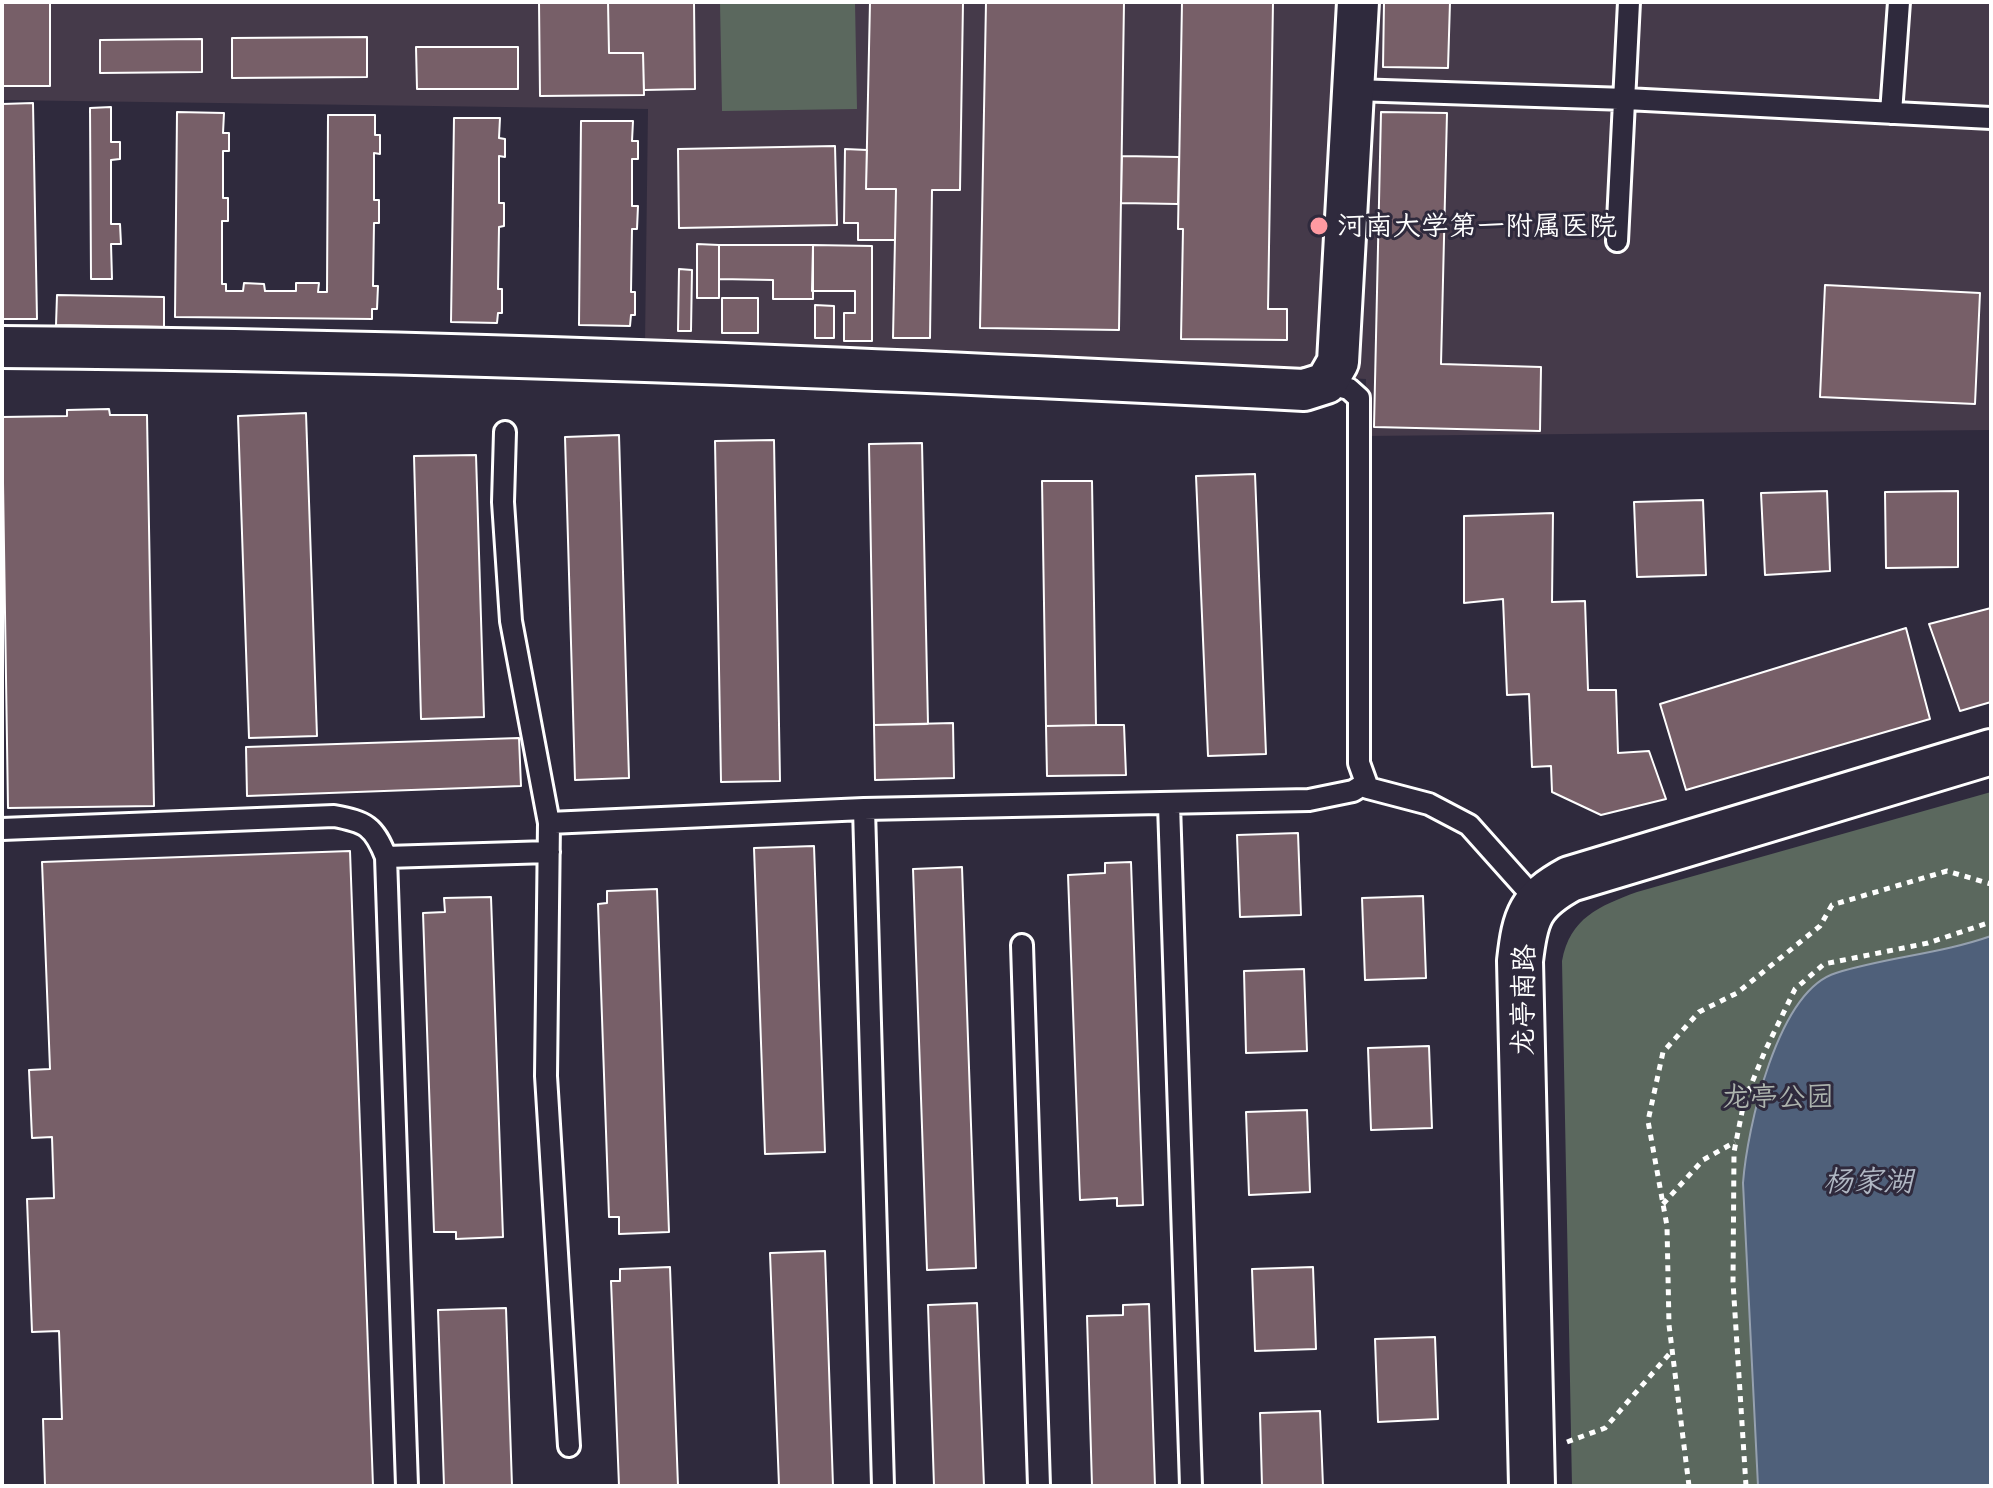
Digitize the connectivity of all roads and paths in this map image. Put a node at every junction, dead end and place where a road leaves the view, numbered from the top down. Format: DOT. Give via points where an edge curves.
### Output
graph roads {
  1 [pos="1358,2"];
  2 [pos="1629,2"];
  3 [pos="1899,2"];
  4 [pos="1354,90"];
  5 [pos="1626,99"];
  6 [pos="1891,113"];
  7 [pos="1991,118"];
  8 [pos="1617,241"];
  9 [pos="2,347"];
  10 [pos="1326,383"];
  11 [pos="505,432"];
  12 [pos="1991,752"];
  13 [pos="1366,783"];
  14 [pos="1169,804"];
  15 [pos="864,809"];
  16 [pos="549,823"];
  17 [pos="2,829"];
  18 [pos="549,852"];
  19 [pos="386,857"];
  20 [pos="1991,884"];
  21 [pos="1537,901"];
  22 [pos="1991,922"];
  23 [pos="1022,945"];
  24 [pos="1736,1142"];
  25 [pos="1663,1204"];
  26 [pos="1672,1351"];
  27 [pos="569,1446"];
  28 [pos="1532,1469"];
  29 [pos="407,1486"];
  30 [pos="883,1486"];
  31 [pos="1039,1486"];
  32 [pos="1191,1486"];
  33 [pos="1689,1486"];
  34 [pos="1746,1486"];
  1 -- 4 [label="street"];
  2 -- 5 [label="lane"];
  3 -- 6 [label="lane"];
  4 -- 5 [label="lane"];
  4 -- 10 [label="street" via="1338,362"];
  5 -- 6 [label="lane"];
  5 -- 8 [label="lane"];
  6 -- 7 [label="lane"];
  9 -- 10 [label="street" via="844,367 1304,390"];
  10 -- 13 [label="lane" via="1349,389 1359,398 1359,763"];
  11 -- 16 [label="lane" via="503,517 511,621"];
  12 -- 21 [label="street" via="1570,879"];
  13 -- 14 [label="lane" via="1309,800"];
  13 -- 21 [label="lane" via="1368,788 1429,804 1469,825"];
  14 -- 15 [label="lane"];
  14 -- 32 [label="lane"];
  15 -- 16 [label="lane"];
  15 -- 30 [label="lane"];
  16 -- 18 [label="lane"];
  17 -- 19 [label="lane" via="334,816 358,821 377,833"];
  18 -- 19 [label="lane"];
  18 -- 27 [label="lane" via="546,1076"];
  19 -- 29 [label="lane"];
  20 -- 25 [label="path" via="1947,871 1832,905 1820,926 1737,993 1699,1012 1663,1052 1648,1121"];
  21 -- 28 [label="street, 龙亭南路" via="1528,918 1520,961"];
  22 -- 24 [label="path" via="1928,943 1824,964 1795,989 1744,1102"];
  23 -- 31 [label="lane"];
  24 -- 25 [label="path" via="1703,1160"];
  24 -- 34 [label="path" via="1733,1282"];
  25 -- 26 [label="path"];
  26 -- 28 [label="path" via="1605,1428"];
  26 -- 33 [label="path"];
}
